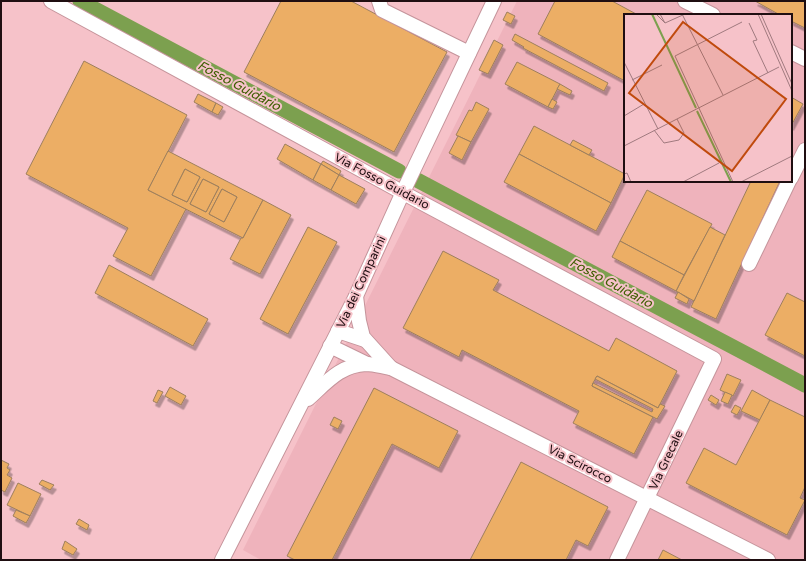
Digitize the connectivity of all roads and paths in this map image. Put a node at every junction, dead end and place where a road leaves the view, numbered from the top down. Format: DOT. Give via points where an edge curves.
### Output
graph roads {
  1 [pos="51,1"];
  2 [pos="379,1"];
  3 [pos="494,1"];
  4 [pos="689,2"];
  5 [pos="711,14"];
  6 [pos="792,52"];
  7 [pos="469,53"];
  8 [pos="805,59"];
  9 [pos="805,150"];
  10 [pos="792,176"];
  11 [pos="789,182"];
  12 [pos="403,192"];
  13 [pos="749,264"];
  14 [pos="356,296"];
  15 [pos="338,331"];
  16 [pos="365,340"];
  17 [pos="330,346"];
  18 [pos="714,358"];
  19 [pos="367,364"];
  20 [pos="392,368"];
  21 [pos="301,406"];
  22 [pos="647,499"];
  23 [pos="222,560"];
  24 [pos="617,560"];
  25 [pos="768,560"];
  1 -- 12 [label="street, Via Fosso Guidario"];
  2 -- 7 [label="street" via="382,10"];
  3 -- 7 [label="street, Via dei Comparini"];
  4 -- 5 [label="street"];
  6 -- 8 [label="street"];
  7 -- 12 [label="street, Via dei Comparini"];
  9 -- 10 [label="street"];
  11 -- 13 [label="street"];
  12 -- 14 [label="street, Via dei Comparini"];
  12 -- 18 [label="street, Via Fosso Guidario"];
  14 -- 15 [label="street, Via dei Comparini"];
  14 -- 16 [label="street, Via Scirocco" via="359,327"];
  15 -- 16 [label="street, Via Scirocco"];
  15 -- 17 [label="street, Via dei Comparini"];
  16 -- 20 [label="street, Via Scirocco"];
  17 -- 19 [label="street, Via Scirocco"];
  17 -- 21 [label="street, Via dei Comparini"];
  18 -- 22 [label="street, Via Grecale"];
  19 -- 20 [label="street, Via Scirocco"];
  19 -- 21 [label="street, Via Scirocco" via="339,372"];
  20 -- 22 [label="street, Via Scirocco"];
  21 -- 23 [label="street, Via dei Comparini"];
  22 -- 24 [label="street, Via Grecale"];
  22 -- 25 [label="street, Via Scirocco"];
}
